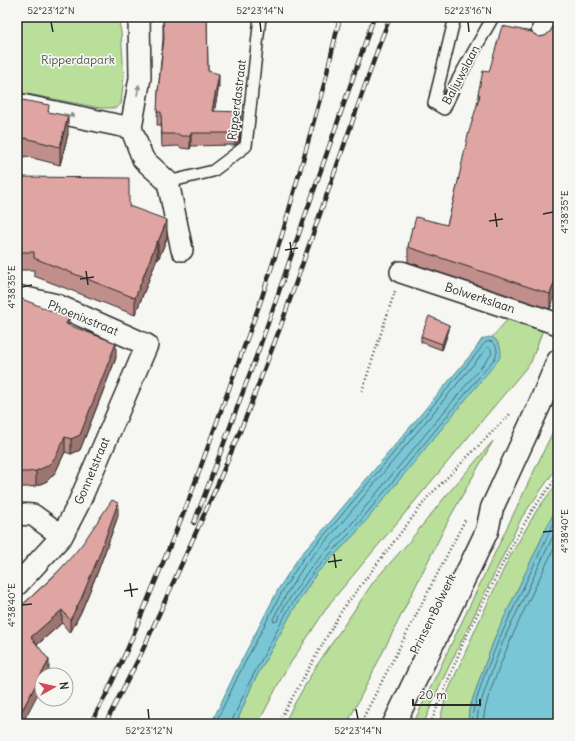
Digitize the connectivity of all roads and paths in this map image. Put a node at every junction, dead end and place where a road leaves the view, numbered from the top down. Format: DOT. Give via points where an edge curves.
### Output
graph roads {
  1 [pos="139,17"];
  2 [pos="260,17"];
  3 [pos="455,17"];
  4 [pos="493,17"];
  5 [pos="545,17"];
  6 [pos="541,40"];
  7 [pos="17,104"];
  8 [pos="131,128"];
  9 [pos="168,182"];
  10 [pos="182,250"];
  11 [pos="401,272"];
  12 [pos="17,296"];
  13 [pos="558,324"];
  14 [pos="147,345"];
  15 [pos="558,361"];
  16 [pos="362,391"];
  17 [pos="513,410"];
  18 [pos="558,476"];
  19 [pos="492,508"];
  20 [pos="17,514"];
  21 [pos="467,516"];
  22 [pos="62,536"];
  23 [pos="17,585"];
  24 [pos="278,724"];
  25 [pos="360,724"];
  26 [pos="378,724"];
  27 [pos="394,724"];
  28 [pos="432,724"];
  8 -- 1 [label="street, one-way" via="140,78"];
  2 -- 9 [label="lane, Ripperdastraat" via="246,146 213,171"];
  3 -- 4 [label="lane, Baljuwslaan" via="434,103 444,109 457,80"];
  5 -- 6 [label="street"];
  7 -- 8 [label="street, one-way"];
  8 -- 9 [label="street" via="143,159"];
  9 -- 10 [label="street"];
  11 -- 13 [label="street, Bolwerkslaan"];
  11 -- 16 [label="path"];
  12 -- 14 [label="street, Phoenixstraat" via="57,305"];
  14 -- 22 [label="street, Gonnetstraat" via="78,505"];
  15 -- 19 [label="main road, Prinsen Bolwerk"];
  17 -- 24 [label="path" via="428,497 342,610"];
  18 -- 28 [label="path" via="531,512 510,549 464,641"];
  19 -- 26 [label="main road, Prinsen Bolwerk" via="476,526"];
  19 -- 27 [label="main road, Prinsen Bolwerk" via="487,531"];
  20 -- 22 [label="street" via="33,515"];
  21 -- 25 [label="path"];
  22 -- 23 [label="street, Gonnetstraat"];
}
